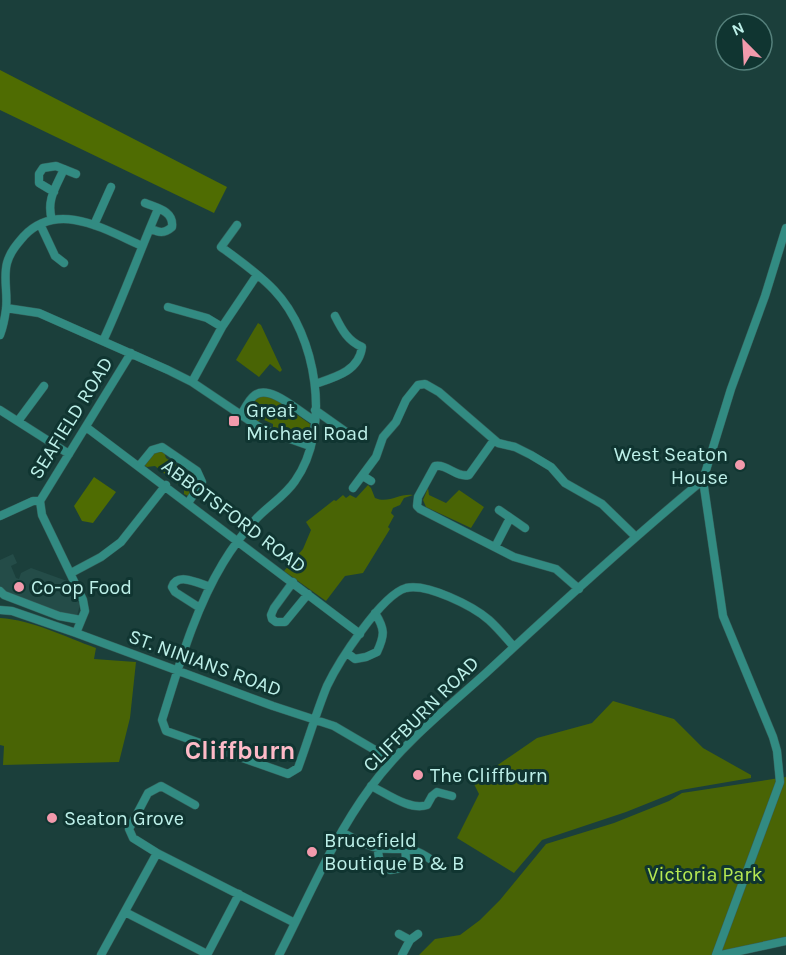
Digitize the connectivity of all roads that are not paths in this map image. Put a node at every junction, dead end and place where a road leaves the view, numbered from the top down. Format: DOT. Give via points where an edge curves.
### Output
graph roads {
  1 [pos="64,169"];
  2 [pos="76,174"];
  3 [pos="111,187"];
  4 [pos="54,192"];
  5 [pos="145,203"];
  6 [pos="158,209"];
  7 [pos="52,220"];
  8 [pos="40,224"];
  9 [pos="94,225"];
  10 [pos="237,225"];
  11 [pos="150,228"];
  12 [pos="786,228"];
  13 [pos="142,246"];
  14 [pos="3,262"];
  15 [pos="64,263"];
  16 [pos="257,275"];
  17 [pos="168,307"];
  18 [pos="6,308"];
  19 [pos="335,316"];
  20 [pos="222,327"];
  21 [pos="0,332"];
  22 [pos="103,341"];
  23 [pos="131,353"];
  24 [pos="192,382"];
  25 [pos="315,384"];
  26 [pos="44,386"];
  27 [pos="0,410"];
  28 [pos="315,410"];
  29 [pos="241,415"];
  30 [pos="18,421"];
  31 [pos="315,421"];
  32 [pos="86,427"];
  33 [pos="346,432"];
  34 [pos="494,440"];
  35 [pos="310,446"];
  36 [pos="69,454"];
  37 [pos="139,466"];
  38 [pos="363,476"];
  39 [pos="704,480"];
  40 [pos="371,481"];
  41 [pos="166,485"];
  42 [pos="353,488"];
  43 [pos="40,501"];
  44 [pos="188,502"];
  45 [pos="499,510"];
  46 [pos="0,516"];
  47 [pos="510,518"];
  48 [pos="525,528"];
  49 [pos="636,537"];
  50 [pos="238,541"];
  51 [pos="495,547"];
  52 [pos="71,573"];
  53 [pos="293,582"];
  54 [pos="210,586"];
  55 [pos="579,589"];
  56 [pos="0,591"];
  57 [pos="308,594"];
  58 [pos="200,608"];
  59 [pos="0,610"];
  60 [pos="375,613"];
  61 [pos="81,620"];
  62 [pos="76,633"];
  63 [pos="360,634"];
  64 [pos="514,647"];
  65 [pos="347,653"];
  66 [pos="178,670"];
  67 [pos="315,720"];
  68 [pos="392,760"];
  69 [pos="371,786"];
  70 [pos="452,796"];
  71 [pos="195,805"];
  72 [pos="342,832"];
  73 [pos="405,847"];
  74 [pos="378,848"];
  75 [pos="157,853"];
  76 [pos="433,861"];
  77 [pos="239,894"];
  78 [pos="125,912"];
  79 [pos="295,923"];
  80 [pos="399,934"];
  81 [pos="418,934"];
  82 [pos="410,940"];
  83 [pos="786,941"];
  84 [pos="207,954"];
  85 [pos="101,955"];
  86 [pos="280,955"];
  87 [pos="402,955"];
  88 [pos="716,955"];
  89 [pos="721,955"];
  1 -- 2 [label="street"];
  1 -- 4 [label="street"];
  1 -- 4 [label="street" via="49,165 39,174 39,183"];
  3 -- 9 [label="street"];
  4 -- 7 [label="street" via="49,208"];
  5 -- 6 [label="street"];
  6 -- 11 [label="street"];
  6 -- 11 [label="street" via="171,217 172,227 160,233"];
  7 -- 8 [label="street"];
  7 -- 9 [label="street" via="68,218"];
  8 -- 14 [label="street"];
  8 -- 15 [label="street" via="55,256"];
  9 -- 13 [label="street"];
  10 -- 16 [label="street" via="220,247"];
  11 -- 13 [label="street"];
  12 -- 39 [label="street"];
  13 -- 22 [label="street"];
  14 -- 18 [label="street"];
  16 -- 20 [label="street"];
  16 -- 25 [label="street" via="274,290 299,327"];
  17 -- 20 [label="street" via="207,318"];
  18 -- 21 [label="street"];
  18 -- 22 [label="street" via="39,313"];
  19 -- 25 [label="street" via="352,343 362,347 361,358 341,374"];
  20 -- 24 [label="street"];
  22 -- 23 [label="street"];
  23 -- 24 [label="street"];
  23 -- 32 [label="street, SEAFIELD ROAD"];
  24 -- 29 [label="street"];
  25 -- 28 [label="street"];
  26 -- 30 [label="street"];
  27 -- 30 [label="street"];
  28 -- 31 [label="street"];
  28 -- 33 [label="street"];
  29 -- 31 [label="street" via="253,396 262,392 274,393"];
  29 -- 35 [label="street" via="262,429"];
  30 -- 36 [label="street"];
  31 -- 35 [label="street"];
  32 -- 36 [label="street, SEAFIELD ROAD"];
  32 -- 37 [label="street, ABBOTSFORD ROAD"];
  34 -- 38 [label="street" via="439,392 425,384 418,385 383,437"];
  34 -- 49 [label="street" via="550,467 565,483 602,504"];
  34 -- 51 [label="street" via="469,475 435,466 417,501 420,510"];
  35 -- 50 [label="street" via="296,481"];
  36 -- 43 [label="street, SEAFIELD ROAD"];
  37 -- 41 [label="street, ABBOTSFORD ROAD"];
  37 -- 44 [label="street" via="152,450 162,447 197,471 202,482"];
  38 -- 40 [label="street"];
  38 -- 42 [label="street"];
  39 -- 49 [label="street, CLIFFBURN ROAD"];
  39 -- 88 [label="street" via="723,616 773,737 780,782"];
  41 -- 44 [label="street, ABBOTSFORD ROAD"];
  41 -- 52 [label="street" via="121,542"];
  43 -- 46 [label="street"];
  43 -- 52 [label="street, SEAFIELD ROAD" via="42,515"];
  44 -- 50 [label="street, ABBOTSFORD ROAD"];
  45 -- 47 [label="street"];
  47 -- 48 [label="street"];
  47 -- 51 [label="street"];
  49 -- 55 [label="street, CLIFFBURN ROAD"];
  50 -- 53 [label="street, ABBOTSFORD ROAD"];
  50 -- 54 [label="street"];
  51 -- 55 [label="street" via="556,569"];
  52 -- 61 [label="street, SEAFIELD ROAD" via="83,600 85,611"];
  53 -- 57 [label="street, ABBOTSFORD ROAD"];
  53 -- 57 [label="street" via="272,611 272,619 285,622"];
  54 -- 58 [label="street"];
  54 -- 58 [label="street" via="184,579 173,582 175,592"];
  55 -- 64 [label="street, CLIFFBURN ROAD"];
  56 -- 61 [label="street" via="59,616"];
  57 -- 63 [label="street, ABBOTSFORD ROAD"];
  58 -- 66 [label="street"];
  59 -- 62 [label="street, ST. NINIANS ROAD"];
  60 -- 63 [label="street"];
  60 -- 64 [label="street" via="385,600 406,588 436,591 482,614"];
  60 -- 65 [label="street" via="382,625 383,638 377,652 355,659"];
  61 -- 62 [label="street, SEAFIELD ROAD"];
  62 -- 66 [label="street, ST. NINIANS ROAD"];
  63 -- 65 [label="street"];
  64 -- 68 [label="street, CLIFFBURN ROAD"];
  65 -- 67 [label="street" via="328,684"];
  66 -- 67 [label="street, ST. NINIANS ROAD"];
  66 -- 67 [label="street" via="162,720 166,731 288,774 298,768"];
  67 -- 68 [label="street, ST. NINIANS ROAD" via="334,726"];
  68 -- 69 [label="street, CLIFFBURN ROAD"];
  69 -- 70 [label="street" via="391,798 421,807 437,792"];
  69 -- 72 [label="street, CLIFFBURN ROAD"];
  71 -- 75 [label="street" via="161,786 147,793 129,829 133,838"];
  72 -- 74 [label="street"];
  72 -- 79 [label="street, CLIFFBURN ROAD"];
  73 -- 74 [label="street"];
  73 -- 74 [label="street" via="402,867 390,870 381,864"];
  73 -- 76 [label="street"];
  75 -- 77 [label="street"];
  75 -- 78 [label="street"];
  77 -- 79 [label="street"];
  77 -- 84 [label="street"];
  78 -- 84 [label="street"];
  78 -- 85 [label="street"];
  79 -- 86 [label="street, CLIFFBURN ROAD"];
  80 -- 82 [label="street"];
  81 -- 82 [label="street"];
  82 -- 87 [label="street"];
  83 -- 89 [label="street"];
}
